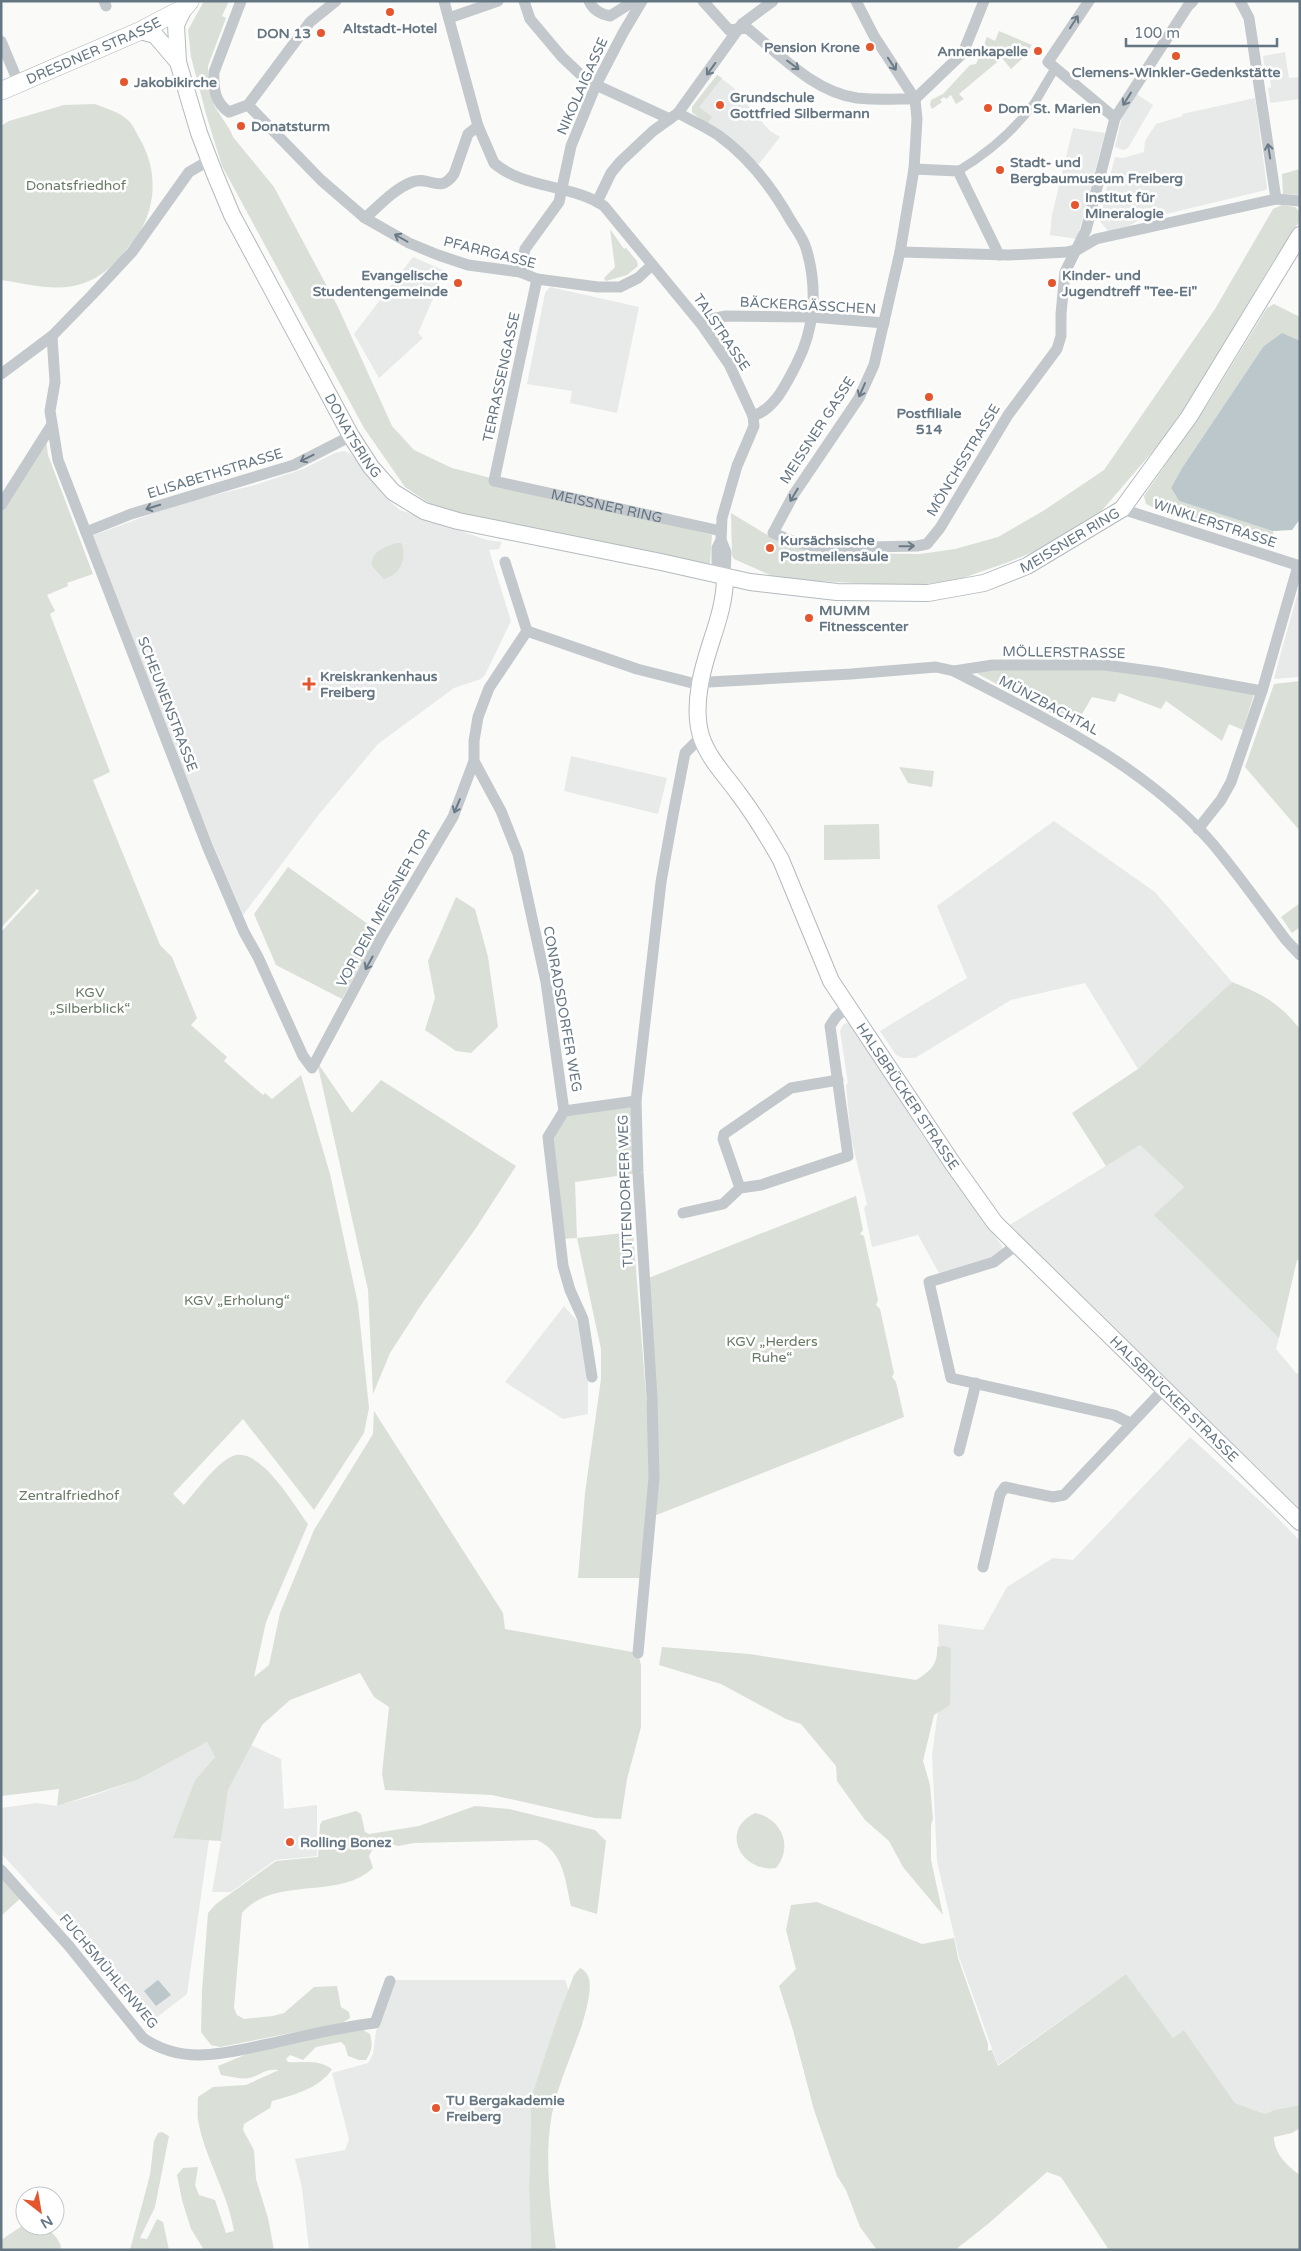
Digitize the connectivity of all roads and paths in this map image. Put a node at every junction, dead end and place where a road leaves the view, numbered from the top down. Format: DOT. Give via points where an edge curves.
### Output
graph roads {
  1 [pos="241,1"];
  2 [pos="336,1"];
  3 [pos="444,1"];
  4 [pos="498,1"];
  5 [pos="524,1"];
  6 [pos="589,1"];
  7 [pos="703,1"];
  8 [pos="773,1"];
  9 [pos="856,1"];
  10 [pos="984,1"];
  11 [pos="1089,1"];
  12 [pos="1193,1"];
  13 [pos="1240,1"];
  14 [pos="638,2"];
  15 [pos="187,5"];
  16 [pos="449,18"];
  17 [pos="739,30"];
  18 [pos="140,31"];
  19 [pos="1,41"];
  20 [pos="178,62"];
  21 [pos="1055,69"];
  22 [pos="18,84"];
  23 [pos="596,86"];
  24 [pos="1,91"];
  25 [pos="915,99"];
  26 [pos="248,105"];
  27 [pos="674,116"];
  28 [pos="1115,118"];
  29 [pos="478,126"];
  30 [pos="210,160"];
  31 [pos="914,169"];
  32 [pos="958,172"];
  33 [pos="562,189"];
  34 [pos="1276,199"];
  35 [pos="1300,201"];
  36 [pos="597,202"];
  37 [pos="365,218"];
  38 [pos="1300,235"];
  39 [pos="1076,250"];
  40 [pos="900,252"];
  41 [pos="999,255"];
  42 [pos="652,266"];
  43 [pos="520,272"];
  44 [pos="537,279"];
  45 [pos="812,317"];
  46 [pos="884,323"];
  47 [pos="702,325"];
  48 [pos="52,336"];
  49 [pos="1,374"];
  50 [pos="753,416"];
  51 [pos="51,426"];
  52 [pos="351,436"];
  53 [pos="494,481"];
  54 [pos="1,505"];
  55 [pos="1122,509"];
  56 [pos="86,532"];
  57 [pos="773,533"];
  58 [pos="721,535"];
  59 [pos="505,562"];
  60 [pos="1299,566"];
  61 [pos="724,577"];
  62 [pos="527,631"];
  63 [pos="954,671"];
  64 [pos="700,682"];
  65 [pos="1262,691"];
  66 [pos="701,738"];
  67 [pos="474,760"];
  68 [pos="1198,829"];
  69 [pos="1300,955"];
  70 [pos="848,1006"];
  71 [pos="312,1068"];
  72 [pos="838,1080"];
  73 [pos="636,1101"];
  74 [pos="564,1111"];
  75 [pos="740,1188"];
  76 [pos="683,1213"];
  77 [pos="1016,1245"];
  78 [pos="592,1378"];
  79 [pos="976,1383"];
  80 [pos="1164,1389"];
  81 [pos="1130,1423"];
  82 [pos="959,1451"];
  83 [pos="1300,1522"];
  84 [pos="983,1567"];
  85 [pos="638,1653"];
  86 [pos="1,1870"];
  87 [pos="390,1980"];
  1 -- 26 [label="street" via="221,50 214,72 214,85 221,108 229,112"];
  2 -- 26 [label="street" via="310,22"];
  3 -- 16 [label="street, TALSTRASSE"];
  4 -- 16 [label="street"];
  5 -- 23 [label="street" via="530,19 543,35 562,57"];
  6 -- 14 [label="street" via="593,8 610,16"];
  7 -- 17 [label="street" via="729,30"];
  8 -- 17 [label="street" via="742,24"];
  9 -- 25 [label="street, one-way" via="874,36"];
  10 -- 25 [label="street" via="963,53"];
  21 -- 11 [label="street, one-way" via="1048,62"];
  12 -- 28 [label="street, MÖNCHSSTRASSE, one-way"];
  34 -- 13 [label="street, one-way" via="1249,18"];
  14 -- 23 [label="street, NIKOLAIGASSE"];
  15 -- 18 [label="main road, DRESDNER STRASSE"];
  15 -- 20 [label="main road, DONATSRING" via="176,25"];
  16 -- 29 [label="street, TALSTRASSE"];
  17 -- 25 [label="street, one-way" via="747,28 812,80 837,92 855,98"];
  17 -- 27 [label="street, one-way"];
  18 -- 20 [label="main road, DONATSRING" via="156,35"];
  18 -- 22 [label="main road, DRESDNER STRASSE"];
  19 -- 22 [label="street"];
  20 -- 30 [label="main road, DONATSRING"];
  21 -- 28 [label="street"];
  21 -- 32 [label="street" via="1034,102 1006,133"];
  22 -- 24 [label="main road, DRESDNER STRASSE"];
  23 -- 27 [label="street"];
  23 -- 33 [label="street, NIKOLAIGASSE" via="571,146"];
  25 -- 31 [label="street, MEISSNER GASSE"];
  26 -- 37 [label="street, PFARRGASSE" via="321,180"];
  27 -- 36 [label="street" via="620,162"];
  27 -- 45 [label="street" via="718,135 767,181 805,245 813,287"];
  28 -- 39 [label="street, MÖNCHSSTRASSE" via="1086,230"];
  29 -- 33 [label="street, TALSTRASSE" via="490,159 498,167"];
  29 -- 37 [label="street" via="468,134 454,174 446,183 411,182"];
  30 -- 48 [label="street" via="189,172 132,252"];
  30 -- 52 [label="main road, DONATSRING" via="232,215"];
  31 -- 32 [label="street"];
  31 -- 40 [label="street, MEISSNER GASSE"];
  32 -- 41 [label="street"];
  33 -- 36 [label="street, TALSTRASSE"];
  33 -- 43 [label="street, NIKOLAIGASSE" via="554,211 525,250"];
  34 -- 35 [label="street"];
  34 -- 39 [label="street" via="1096,239"];
  36 -- 42 [label="street, TALSTRASSE" via="604,206"];
  43 -- 37 [label="street, PFARRGASSE, one-way" via="468,265 438,255"];
  38 -- 55 [label="main road, MEISSNER RING" via="1190,417"];
  39 -- 41 [label="street"];
  57 -- 39 [label="street, MÖNCHSSTRASSE, one-way" via="820,548 928,544 1008,415 1057,349 1061,336 1065,272"];
  40 -- 41 [label="street"];
  40 -- 46 [label="street, MEISSNER GASSE"];
  42 -- 44 [label="street, PFARRGASSE" via="638,278 620,286 598,287"];
  42 -- 47 [label="street, TALSTRASSE"];
  43 -- 44 [label="street, PFARRGASSE"];
  44 -- 53 [label="street, TERRASSENGASSE"];
  45 -- 46 [label="street, BÄCKERGÄSSCHEN"];
  45 -- 47 [label="street, BÄCKERGÄSSCHEN" via="726,316"];
  45 -- 50 [label="street" via="806,344 790,378 770,407"];
  46 -- 57 [label="street, MEISSNER GASSE, one-way" via="874,365 859,398 794,494"];
  47 -- 50 [label="street, TALSTRASSE" via="729,364"];
  48 -- 49 [label="street"];
  48 -- 51 [label="street, SCHEUNENSTRASSE" via="54,382"];
  50 -- 58 [label="street" via="754,426 725,505"];
  51 -- 54 [label="street"];
  51 -- 56 [label="street, SCHEUNENSTRASSE" via="58,460"];
  52 -- 56 [label="street, ELISABETHSTRASSE, one-way" via="294,465 132,514"];
  52 -- 61 [label="main road, DONATSRING" via="371,467 393,492 424,510 458,521"];
  53 -- 58 [label="street, MEISSNER RING"];
  55 -- 60 [label="street, WINKLERSTRASSE"];
  55 -- 61 [label="main road, MEISSNER RING" via="1027,566 984,583 928,593 837,592"];
  56 -- 71 [label="street, SCHEUNENSTRASSE" via="222,880 303,1056"];
  58 -- 61 [label="street" via="717,563"];
  59 -- 62 [label="street"];
  60 -- 65 [label="street"];
  61 -- 64 [label="main road, HALSBRÜCKER STRASSE" via="722,610"];
  62 -- 64 [label="street, MÜNZBACHTAL" via="637,669"];
  62 -- 67 [label="street" via="489,688 478,718"];
  63 -- 64 [label="street, MÜNZBACHTAL" via="936,667"];
  63 -- 65 [label="street, MÖLLERSTRASSE" via="993,665 1105,666"];
  63 -- 68 [label="street, MÜNZBACHTAL" via="1106,754 1150,786"];
  64 -- 66 [label="main road, HALSBRÜCKER STRASSE" via="697,708"];
  65 -- 68 [label="street" via="1231,782"];
  66 -- 70 [label="main road, HALSBRÜCKER STRASSE" via="781,860 826,972"];
  66 -- 73 [label="street, TUTTENDORFER WEG" via="685,753 671,824 661,882"];
  67 -- 71 [label="street, VOR DEM MEISSNER TOR, one-way" via="453,817 383,935"];
  67 -- 74 [label="street, CONRADSDORFER WEG" via="502,811 518,854 546,982"];
  68 -- 69 [label="street, MÜNZBACHTAL"];
  70 -- 72 [label="street" via="830,1026"];
  70 -- 77 [label="main road, HALSBRÜCKER STRASSE" via="953,1164 995,1223"];
  72 -- 75 [label="street" via="791,1088 724,1134"];
  72 -- 75 [label="street" via="848,1156 761,1185"];
  73 -- 74 [label="street"];
  73 -- 85 [label="street, TUTTENDORFER WEG" via="654,1478"];
  74 -- 78 [label="street, CONRADSDORFER WEG" via="548,1137 563,1266 583,1319"];
  75 -- 76 [label="street" via="723,1204"];
  77 -- 79 [label="street" via="994,1262 929,1282 951,1378"];
  77 -- 80 [label="main road, HALSBRÜCKER STRASSE"];
  79 -- 81 [label="street" via="1114,1416"];
  79 -- 82 [label="street"];
  80 -- 81 [label="street"];
  80 -- 83 [label="main road, HALSBRÜCKER STRASSE"];
  81 -- 84 [label="street" via="1064,1495 1053,1497 1005,1487 1000,1494"];
  86 -- 87 [label="street, FUCHSMÜHLENWEG" via="69,1946 143,2038 180,2054 228,2054 375,2023"];
}
